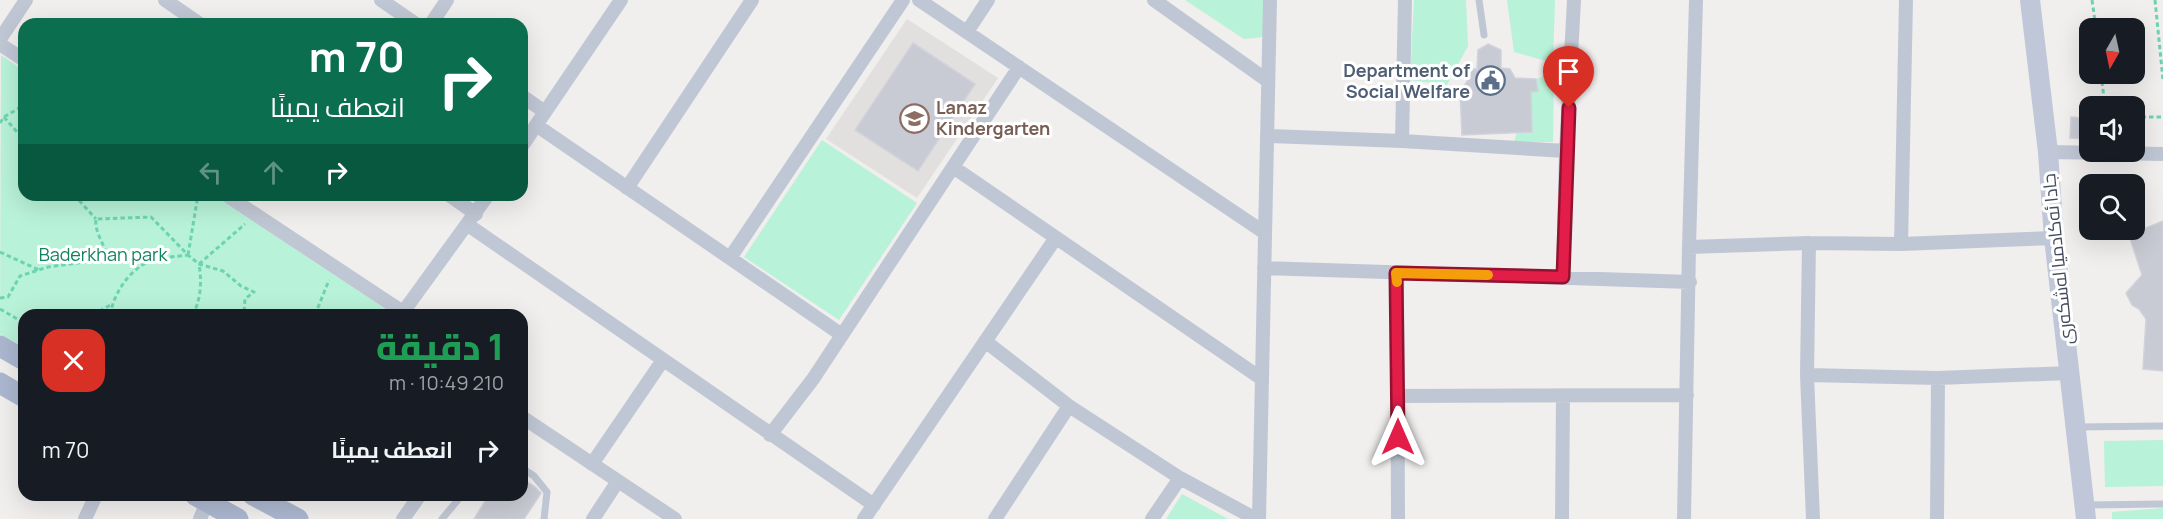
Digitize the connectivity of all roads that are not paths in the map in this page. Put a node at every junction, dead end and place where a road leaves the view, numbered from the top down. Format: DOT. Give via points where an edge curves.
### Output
graph roads {
  1 [pos="25,0"];
  2 [pos="165,0"];
  3 [pos="381,0"];
  4 [pos="447,0"];
  5 [pos="621,0"];
  6 [pos="752,0"];
  7 [pos="903,0"];
  8 [pos="919,0"];
  9 [pos="988,0"];
  10 [pos="1154,0"];
  11 [pos="1270,0"];
  12 [pos="1405,0"];
  13 [pos="1479,0"];
  14 [pos="1574,0"];
  15 [pos="1696,0"];
  16 [pos="1906,0"];
  17 [pos="2030,0"];
  18 [pos="191,18"];
  19 [pos="407,18"];
  20 [pos="435,18"];
  21 [pos="967,32"];
  22 [pos="1484,35"];
  23 [pos="0,42"];
  24 [pos="18,56"];
  25 [pos="1019,67"];
  26 [pos="1269,81"];
  27 [pos="528,100"];
  28 [pos="545,112"];
  29 [pos="536,125"];
  30 [pos="1267,136"];
  31 [pos="528,137"];
  32 [pos="1402,141"];
  33 [pos="1566,151"];
  34 [pos="2048,152"];
  35 [pos="2163,154"];
  36 [pos="953,167"];
  37 [pos="627,188"];
  38 [pos="240,201"];
  39 [pos="454,201"];
  40 [pos="484,201"];
  41 [pos="472,219"];
  42 [pos="1265,233"];
  43 [pos="2054,238"];
  44 [pos="1055,239"];
  45 [pos="1809,243"];
  46 [pos="1901,244"];
  47 [pos="1689,247"];
  48 [pos="730,258"];
  49 [pos="1264,268"];
  50 [pos="1396,273"];
  51 [pos="1563,277"];
  52 [pos="1690,282"];
  53 [pos="396,309"];
  54 [pos="405,309"];
  55 [pos="842,335"];
  56 [pos="985,341"];
  57 [pos="0,346"];
  58 [pos="18,356"];
  59 [pos="663,360"];
  60 [pos="2070,373"];
  61 [pos="1807,375"];
  62 [pos="1938,378"];
  63 [pos="1262,379"];
  64 [pos="1,386"];
  65 [pos="18,394"];
  66 [pos="1687,395"];
  67 [pos="1397,396"];
  68 [pos="1563,396"];
  69 [pos="1070,406"];
  70 [pos="528,421"];
  71 [pos="2163,426"];
  72 [pos="2076,427"];
  73 [pos="770,435"];
  74 [pos="592,464"];
  75 [pos="528,472"];
  76 [pos="1180,478"];
  77 [pos="618,481"];
  78 [pos="93,501"];
  79 [pos="270,501"];
  80 [pos="416,501"];
  81 [pos="457,501"];
  82 [pos="2163,504"];
  83 [pos="201,505"];
  84 [pos="874,505"];
  85 [pos="2085,512"];
  86 [pos="85,519"];
  87 [pos="238,519"];
  88 [pos="298,519"];
  89 [pos="403,519"];
  90 [pos="442,519"];
  91 [pos="544,519"];
  92 [pos="593,519"];
  93 [pos="675,519"];
  94 [pos="864,519"];
  95 [pos="995,519"];
  96 [pos="1152,519"];
  97 [pos="1258,519"];
  98 [pos="1398,519"];
  99 [pos="1562,519"];
  100 [pos="1684,519"];
  101 [pos="1813,519"];
  102 [pos="1937,519"];
  1 -- 23 [label="street"];
  2 -- 18 [label="street"];
  3 -- 19 [label="street"];
  4 -- 20 [label="street"];
  5 -- 28 [label="street"];
  6 -- 37 [label="street"];
  7 -- 48 [label="street"];
  8 -- 21 [label="street"];
  9 -- 21 [label="street"];
  10 -- 26 [label="street"];
  11 -- 26 [label="street"];
  12 -- 32 [label="street"];
  13 -- 22 [label="lane"];
  14 -- 33 [label="street"];
  15 -- 47 [label="street"];
  16 -- 46 [label="street"];
  17 -- 34 [label="main road, جادا ئه‌كادميا له‌شكه‌رى"];
  21 -- 25 [label="street"];
  23 -- 24 [label="street"];
  25 -- 36 [label="street"];
  25 -- 42 [label="street"];
  26 -- 30 [label="street"];
  27 -- 28 [label="street"];
  28 -- 29 [label="street"];
  29 -- 31 [label="street"];
  29 -- 37 [label="street"];
  30 -- 32 [label="street"];
  30 -- 42 [label="street"];
  32 -- 33 [label="street"];
  33 -- 51 [label="street"];
  34 -- 35 [label="street"];
  34 -- 43 [label="main road, جادا ئه‌كادميا له‌شكه‌رى"];
  36 -- 44 [label="street"];
  36 -- 55 [label="street"];
  37 -- 48 [label="street"];
  38 -- 53 [label="street"];
  39 -- 41 [label="street"];
  40 -- 41 [label="street"];
  41 -- 54 [label="street"];
  41 -- 59 [label="street"];
  42 -- 49 [label="street"];
  43 -- 46 [label="street"];
  43 -- 60 [label="main road, جادا ئه‌كادميا له‌شكه‌رى"];
  44 -- 56 [label="street"];
  44 -- 63 [label="street"];
  45 -- 46 [label="street"];
  45 -- 47 [label="street"];
  45 -- 61 [label="street"];
  47 -- 52 [label="street"];
  48 -- 55 [label="street"];
  49 -- 50 [label="street"];
  49 -- 63 [label="street"];
  50 -- 51 [label="street"];
  50 -- 67 [label="street"];
  51 -- 52 [label="street"];
  52 -- 66 [label="street"];
  55 -- 73 [label="street"];
  56 -- 69 [label="street"];
  56 -- 84 [label="street"];
  57 -- 58 [label="main road"];
  59 -- 73 [label="street"];
  59 -- 74 [label="street"];
  60 -- 62 [label="street"];
  60 -- 72 [label="main road, جادا ئه‌كادميا له‌شكه‌رى"];
  61 -- 62 [label="street"];
  61 -- 101 [label="street"];
  62 -- 102 [label="street"];
  63 -- 97 [label="street"];
  64 -- 65 [label="main road"];
  66 -- 68 [label="street"];
  66 -- 100 [label="street"];
  67 -- 68 [label="street"];
  67 -- 98 [label="street"];
  68 -- 99 [label="street"];
  69 -- 76 [label="street"];
  69 -- 95 [label="street"];
  70 -- 74 [label="street"];
  71 -- 72 [label="lane"];
  72 -- 85 [label="main road, جادا ئه‌كادميا له‌شكه‌رى"];
  73 -- 84 [label="street"];
  74 -- 77 [label="street"];
  75 -- 91 [label="lane" via="547,492"];
  76 -- 96 [label="street"];
  76 -- 97 [label="street"];
  77 -- 92 [label="street"];
  77 -- 93 [label="street"];
  78 -- 86 [label="street"];
  79 -- 88 [label="main road"];
  80 -- 89 [label="street"];
  81 -- 90 [label="lane"];
  82 -- 85 [label="lane"];
  83 -- 87 [label="main road"];
  84 -- 94 [label="street"];
}
